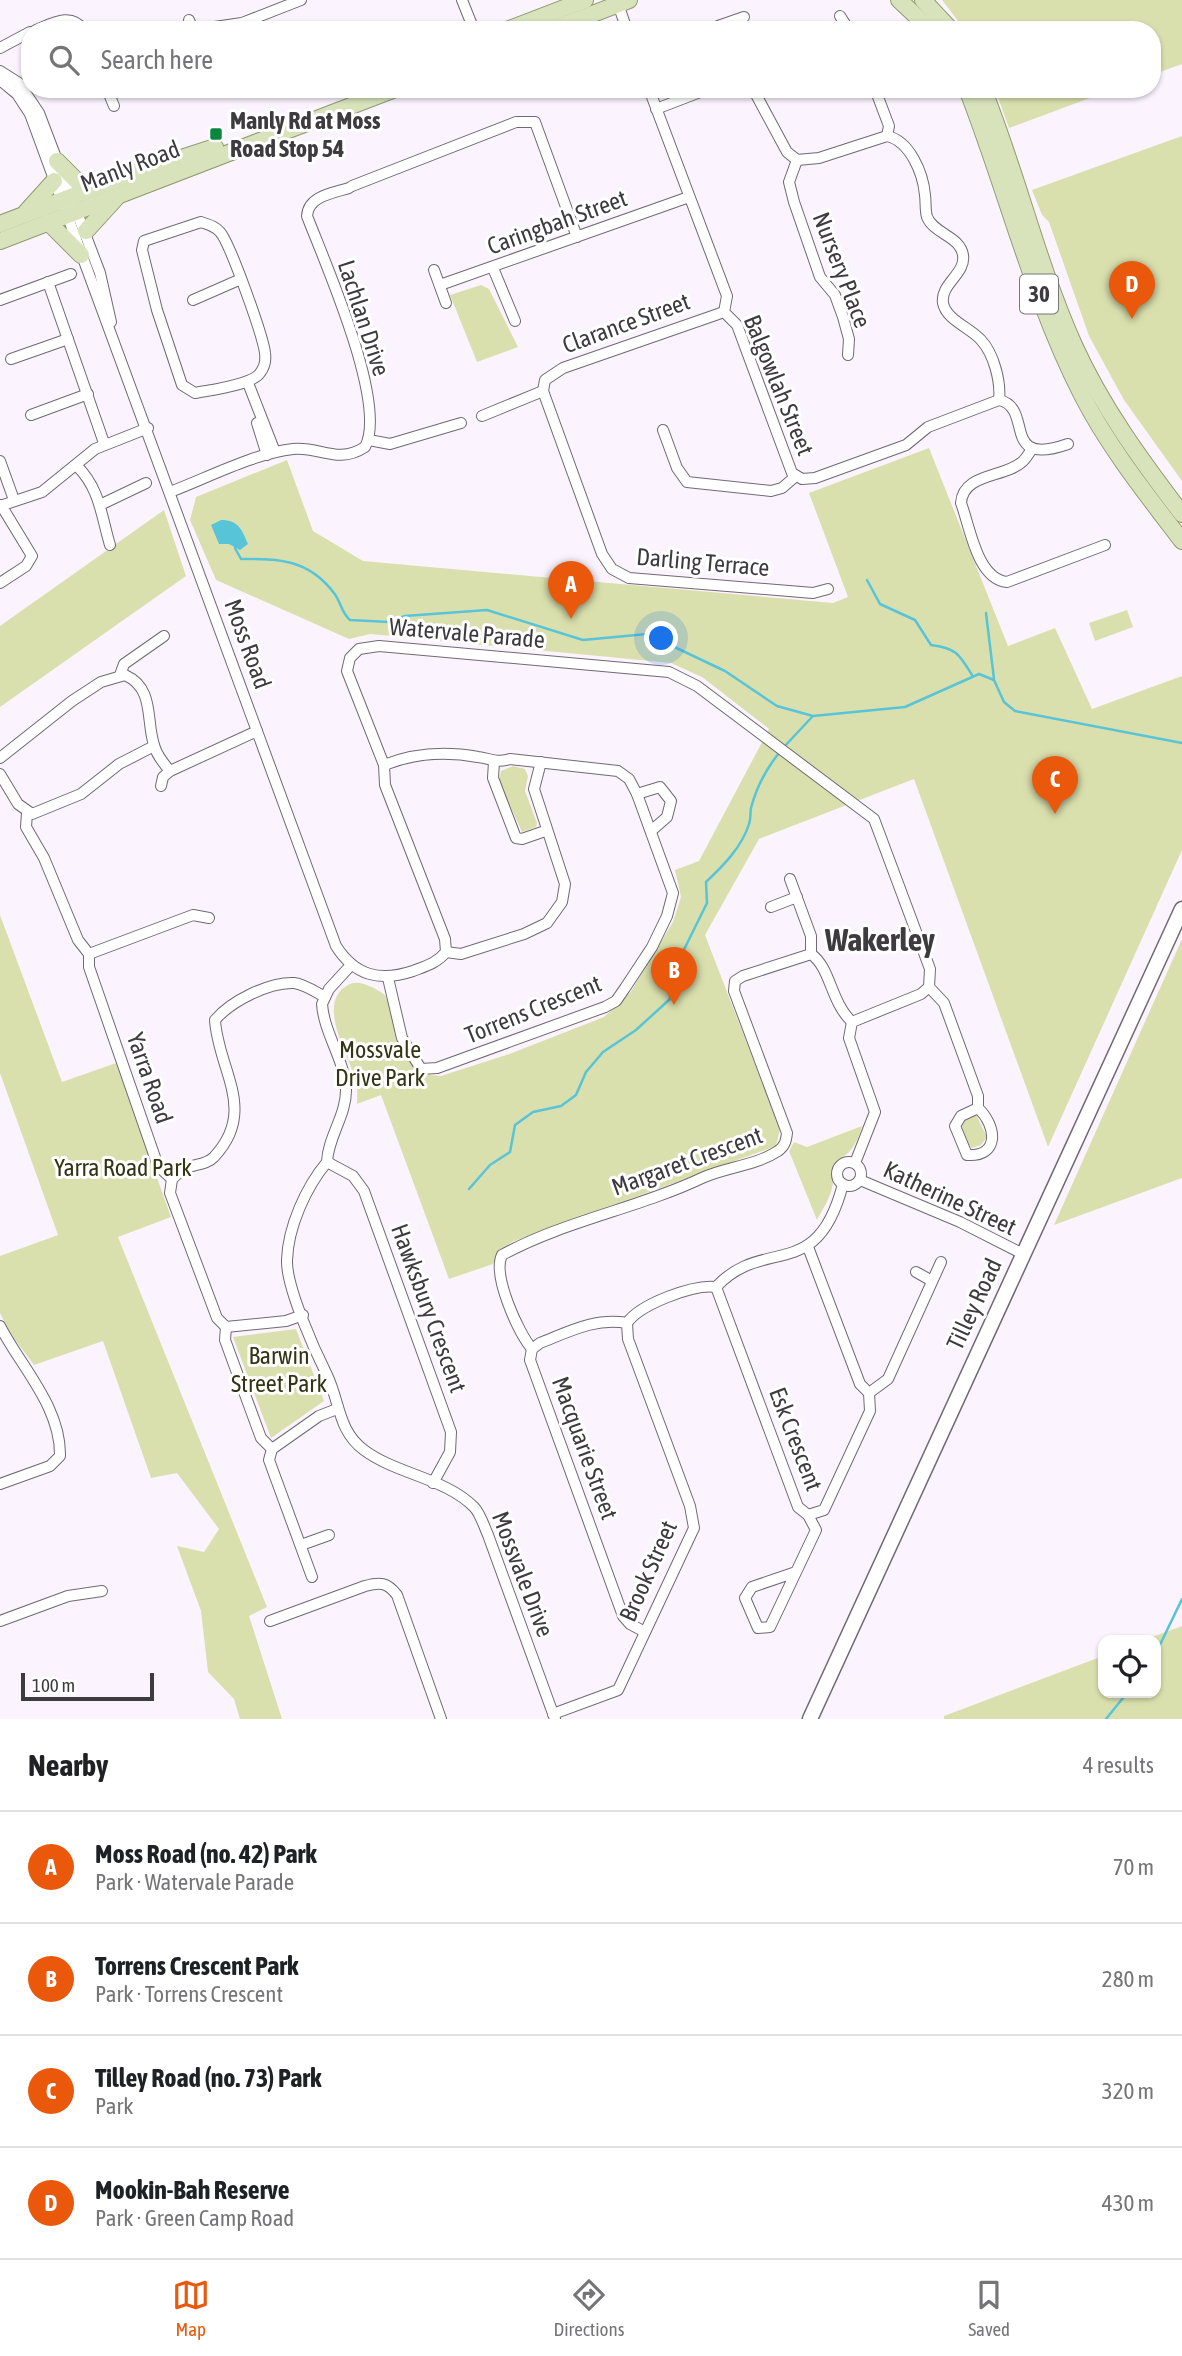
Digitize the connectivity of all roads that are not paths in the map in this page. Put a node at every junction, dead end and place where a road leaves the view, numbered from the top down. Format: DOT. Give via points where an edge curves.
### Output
graph roads {
  1 [pos="301,0"];
  2 [pos="462,0"];
  3 [pos="585,0"];
  4 [pos="898,0"];
  5 [pos="923,0"];
  6 [pos="621,1"];
  7 [pos="840,16"];
  8 [pos="744,17"];
  9 [pos="247,21"];
  10 [pos="470,21"];
  11 [pos="530,21"];
  12 [pos="573,21"];
  13 [pos="625,21"];
  14 [pos="739,21"];
  15 [pos="843,21"];
  16 [pos="920,21"];
  17 [pos="943,21"];
  18 [pos="21,37"];
  19 [pos="0,48"];
  20 [pos="0,71"];
  21 [pos="0,80"];
  22 [pos="21,86"];
  23 [pos="30,98"];
  24 [pos="111,98"];
  25 [pos="341,98"];
  26 [pos="371,98"];
  27 [pos="652,98"];
  28 [pos="685,98"];
  29 [pos="758,98"];
  30 [pos="878,98"];
  31 [pos="970,98"];
  32 [pos="986,98"];
  33 [pos="114,106"];
  34 [pos="656,109"];
  35 [pos="887,136"];
  36 [pos="797,160"];
  37 [pos="57,161"];
  38 [pos="54,181"];
  39 [pos="87,191"];
  40 [pos="118,195"];
  41 [pos="689,197"];
  42 [pos="69,206"];
  43 [pos="22,216"];
  44 [pos="48,222"];
  45 [pos="0,224"];
  46 [pos="86,231"];
  47 [pos="577,237"];
  48 [pos="0,241"];
  49 [pos="80,255"];
  50 [pos="493,268"];
  51 [pos="434,270"];
  52 [pos="71,274"];
  53 [pos="241,279"];
  54 [pos="48,282"];
  55 [pos="440,285"];
  56 [pos="0,300"];
  57 [pos="193,300"];
  58 [pos="446,303"];
  59 [pos="724,312"];
  60 [pos="515,321"];
  61 [pos="112,333"];
  62 [pos="68,339"];
  63 [pos="848,355"];
  64 [pos="11,359"];
  65 [pos="248,383"];
  66 [pos="543,391"];
  67 [pos="88,394"];
  68 [pos="999,400"];
  69 [pos="31,415"];
  70 [pos="482,416"];
  71 [pos="461,423"];
  72 [pos="148,428"];
  73 [pos="663,430"];
  74 [pos="369,440"];
  75 [pos="104,443"];
  76 [pos="1068,444"];
  77 [pos="1032,449"];
  78 [pos="271,454"];
  79 [pos="0,461"];
  80 [pos="77,466"];
  81 [pos="796,476"];
  82 [pos="146,482"];
  83 [pos="170,492"];
  84 [pos="14,500"];
  85 [pos="1,505"];
  86 [pos="102,505"];
  87 [pos="1182,514"];
  88 [pos="1182,541"];
  89 [pos="110,545"];
  90 [pos="1105,545"];
  91 [pos="0,583"];
  92 [pos="828,589"];
  93 [pos="164,636"];
  94 [pos="120,675"];
  95 [pos="257,731"];
  96 [pos="154,746"];
  97 [pos="0,758"];
  98 [pos="494,762"];
  99 [pos="541,762"];
  100 [pos="384,765"];
  101 [pos="170,771"];
  102 [pos="0,774"];
  103 [pos="161,786"];
  104 [pos="637,794"];
  105 [pos="27,813"];
  106 [pos="545,831"];
  107 [pos="651,831"];
  108 [pos="790,879"];
  109 [pos="797,897"];
  110 [pos="771,907"];
  111 [pos="1182,909"];
  112 [pos="209,918"];
  113 [pos="446,952"];
  114 [pos="89,954"];
  115 [pos="811,954"];
  116 [pos="351,965"];
  117 [pos="387,978"];
  118 [pos="929,987"];
  119 [pos="325,997"];
  120 [pos="852,1022"];
  121 [pos="978,1108"];
  122 [pos="327,1162"];
  123 [pos="855,1163"];
  124 [pos="172,1179"];
  125 [pos="860,1180"];
  126 [pos="843,1184"];
  127 [pos="808,1247"];
  128 [pos="1023,1254"];
  129 [pos="941,1262"];
  130 [pos="916,1272"];
  131 [pos="932,1281"];
  132 [pos="716,1287"];
  133 [pos="303,1315"];
  134 [pos="626,1323"];
  135 [pos="0,1326"];
  136 [pos="226,1327"];
  137 [pos="532,1349"];
  138 [pos="869,1393"];
  139 [pos="337,1409"];
  140 [pos="272,1449"];
  141 [pos="433,1483"];
  142 [pos="0,1484"];
  143 [pos="808,1515"];
  144 [pos="329,1535"];
  145 [pos="301,1545"];
  146 [pos="796,1572"];
  147 [pos="312,1577"];
  148 [pos="102,1591"];
  149 [pos="0,1621"];
  150 [pos="270,1621"];
  151 [pos="645,1632"];
  152 [pos="554,1717"];
  153 [pos="441,1719"];
  154 [pos="810,1719"];
  1 -- 9 [label="street"];
  2 -- 10 [label="street"];
  3 -- 11 [label="main road"];
  4 -- 16 [label="main road"];
  5 -- 17 [label="main road"];
  6 -- 12 [label="main road"];
  6 -- 13 [label="street"];
  7 -- 15 [label="street"];
  8 -- 14 [label="street"];
  18 -- 19 [label="street"];
  20 -- 22 [label="street"];
  21 -- 38 [label="street" via="17,93 30,114"];
  23 -- 37 [label="street"];
  24 -- 33 [label="street"];
  25 -- 39 [label="main road, Manly Road"];
  26 -- 40 [label="main road, Manly Road"];
  27 -- 34 [label="street, Balgowlah Street"];
  28 -- 34 [label="street"];
  29 -- 36 [label="street" via="787,152"];
  30 -- 35 [label="street" via="889,126"];
  31 -- 88 [label="main road, 30" via="1068,366 1120,458"];
  32 -- 87 [label="main road, 30" via="1074,345 1120,430"];
  34 -- 41 [label="street, Balgowlah Street"];
  35 -- 36 [label="street" via="819,158"];
  35 -- 68 [label="street" via="908,147 925,192 927,218 963,253 943,303 986,347 999,381"];
  36 -- 63 [label="street, Nursery Place" via="789,182 794,202 820,277 835,295 843,317"];
  37 -- 39 [label="main road"];
  37 -- 42 [label="street"];
  38 -- 42 [label="street"];
  38 -- 43 [label="main road"];
  39 -- 42 [label="main road, Manly Road"];
  40 -- 42 [label="main road, Manly Road"];
  40 -- 46 [label="main road"];
  41 -- 47 [label="street, Caringbah Street"];
  41 -- 59 [label="street, Balgowlah Street" via="727,296"];
  42 -- 43 [label="main road, Manly Road"];
  42 -- 44 [label="main road, Manly Road"];
  42 -- 46 [label="street, Moss Road"];
  42 -- 49 [label="street, Moss Road"];
  43 -- 45 [label="main road, Manly Road"];
  44 -- 48 [label="main road, Manly Road"];
  44 -- 49 [label="main road"];
  46 -- 61 [label="street, Moss Road" via="104,284"];
  47 -- 50 [label="street, Caringbah Street"];
  47 -- 74 [label="street, Lachlan Drive" via="536,122 516,122 316,200 307,216 365,374"];
  49 -- 61 [label="street, Moss Road"];
  50 -- 55 [label="street, Caringbah Street"];
  50 -- 60 [label="street"];
  51 -- 55 [label="street"];
  52 -- 54 [label="street"];
  53 -- 57 [label="street"];
  53 -- 65 [label="street" via="266,354 259,375"];
  53 -- 65 [label="street" via="223,234 214,226 201,222 144,241 144,262 182,385 195,393"];
  54 -- 56 [label="street"];
  54 -- 62 [label="street"];
  55 -- 58 [label="street"];
  59 -- 66 [label="street, Clarance Street" via="563,368 545,380"];
  59 -- 81 [label="street, Balgowlah Street" via="737,325 788,466"];
  61 -- 72 [label="street, Moss Road"];
  62 -- 64 [label="street"];
  62 -- 67 [label="street"];
  65 -- 78 [label="street"];
  66 -- 70 [label="street"];
  66 -- 92 [label="street, Darling Terrace" via="602,554 619,575 813,593"];
  67 -- 69 [label="street"];
  67 -- 75 [label="street"];
  68 -- 77 [label="street" via="1012,409"];
  68 -- 81 [label="street, Balgowlah Street" via="929,427 906,445 814,478"];
  71 -- 74 [label="street" via="390,444"];
  72 -- 75 [label="street"];
  72 -- 83 [label="street, Moss Road"];
  73 -- 81 [label="street" via="687,482 771,491"];
  74 -- 78 [label="street" via="352,456 295,448"];
  75 -- 80 [label="street"];
  76 -- 77 [label="street" via="1046,452"];
  77 -- 90 [label="street" via="1022,463 970,484 961,496 986,571 997,581 1007,582"];
  78 -- 83 [label="street"];
  79 -- 84 [label="street"];
  80 -- 84 [label="street" via="42,492"];
  80 -- 86 [label="street" via="91,480"];
  82 -- 86 [label="street"];
  83 -- 95 [label="street, Moss Road"];
  84 -- 85 [label="street"];
  85 -- 91 [label="street" via="30,550 31,561"];
  86 -- 89 [label="street"];
  93 -- 94 [label="street" via="124,664"];
  94 -- 96 [label="street" via="134,679 144,694"];
  94 -- 97 [label="street" via="72,701"];
  95 -- 101 [label="street"];
  95 -- 116 [label="street, Moss Road" via="336,946"];
  96 -- 101 [label="street"];
  96 -- 105 [label="street" via="119,764 81,794"];
  98 -- 99 [label="street, Torrens Crescent"];
  98 -- 100 [label="street, Torrens Crescent" via="480,757 409,755"];
  98 -- 106 [label="street" via="493,778 516,838"];
  99 -- 104 [label="street, Torrens Crescent" via="618,771"];
  99 -- 106 [label="street" via="534,789"];
  100 -- 113 [label="street, Watervale Parade" via="385,785"];
  100 -- 118 [label="street, Watervale Parade" via="347,671 359,649 379,646 669,672 697,686 874,819 930,969"];
  101 -- 103 [label="street"];
  102 -- 105 [label="street, Yarra Road"];
  104 -- 107 [label="street, Torrens Crescent"];
  104 -- 107 [label="street" via="660,787 671,801 667,817"];
  105 -- 114 [label="street, Yarra Road" via="26,827 78,940"];
  106 -- 113 [label="street" via="565,884 562,902 547,922 478,950"];
  107 -- 117 [label="street, Torrens Crescent" via="673,893 667,916 616,1001 438,1068 421,1069 402,1038"];
  108 -- 109 [label="street"];
  109 -- 110 [label="street"];
  109 -- 115 [label="street" via="811,936"];
  111 -- 128 [label="main road, Tilley Road"];
  112 -- 114 [label="street" via="194,915"];
  113 -- 117 [label="street" via="431,965"];
  114 -- 124 [label="street, Yarra Road" via="89,967 158,1166"];
  115 -- 120 [label="street" via="820,960 839,1010"];
  115 -- 137 [label="street, Margaret Crescent" via="735,981 734,991 787,1133 786,1142 756,1162 702,1178 502,1255 498,1269 517,1325"];
  116 -- 117 [label="street"];
  116 -- 119 [label="street"];
  118 -- 120 [label="street"];
  118 -- 121 [label="street" via="944,1003 978,1096"];
  119 -- 122 [label="street, Mossvale Drive" via="322,1013 346,1092"];
  119 -- 124 [label="street" via="294,983 272,987 226,1007 215,1020 237,1109 228,1136 213,1159 184,1169"];
  120 -- 123 [label="street" via="849,1038 875,1112"];
  121 -- 121 [label="street" via="993,1139 991,1147 978,1156 967,1155 955,1126 961,1116"];
  122 -- 133 [label="street, Mossvale Drive" via="315,1176 290,1237 287,1262"];
  122 -- 141 [label="street, Hawksbury Crescent" via="353,1176 364,1191 451,1432 450,1452"];
  123 -- 125 [label="street"];
  123 -- 126 [label="street" via="839,1168"];
  124 -- 136 [label="street, Yarra Road" via="170,1193 217,1318"];
  125 -- 126 [label="street"];
  125 -- 128 [label="street, Katherine Street"];
  126 -- 127 [label="street" via="824,1231"];
  127 -- 132 [label="street" via="729,1273"];
  127 -- 138 [label="street" via="860,1384"];
  128 -- 154 [label="main road, Tilley Road"];
  129 -- 131 [label="street"];
  130 -- 131 [label="street"];
  131 -- 138 [label="street" via="888,1379"];
  132 -- 134 [label="street" via="702,1285 637,1311"];
  132 -- 143 [label="street, Esk Crescent" via="798,1507"];
  133 -- 136 [label="street"];
  133 -- 139 [label="street, Mossvale Drive"];
  134 -- 137 [label="street, Macquarie Street" via="612,1320"];
  134 -- 151 [label="street, Brook Street" via="694,1528"];
  135 -- 142 [label="street" via="37,1384 60,1443 60,1456 50,1466"];
  136 -- 140 [label="street, Yarra Road" via="225,1340 261,1438"];
  137 -- 151 [label="street, Macquarie Street" via="530,1360 624,1616"];
  138 -- 143 [label="street, Esk Crescent" via="870,1411 824,1510"];
  139 -- 140 [label="street"];
  139 -- 141 [label="street, Mossvale Drive" via="349,1436 365,1451"];
  140 -- 145 [label="street" via="269,1460"];
  141 -- 152 [label="street, Mossvale Drive" via="475,1508"];
  143 -- 146 [label="street" via="816,1530"];
  144 -- 145 [label="street"];
  145 -- 147 [label="street"];
  146 -- 146 [label="street" via="770,1627 758,1628 746,1598 752,1587"];
  148 -- 149 [label="street" via="68,1596"];
  150 -- 153 [label="street" via="365,1586 391,1587"];
  151 -- 152 [label="street, Brook Street" via="618,1690"];
}
